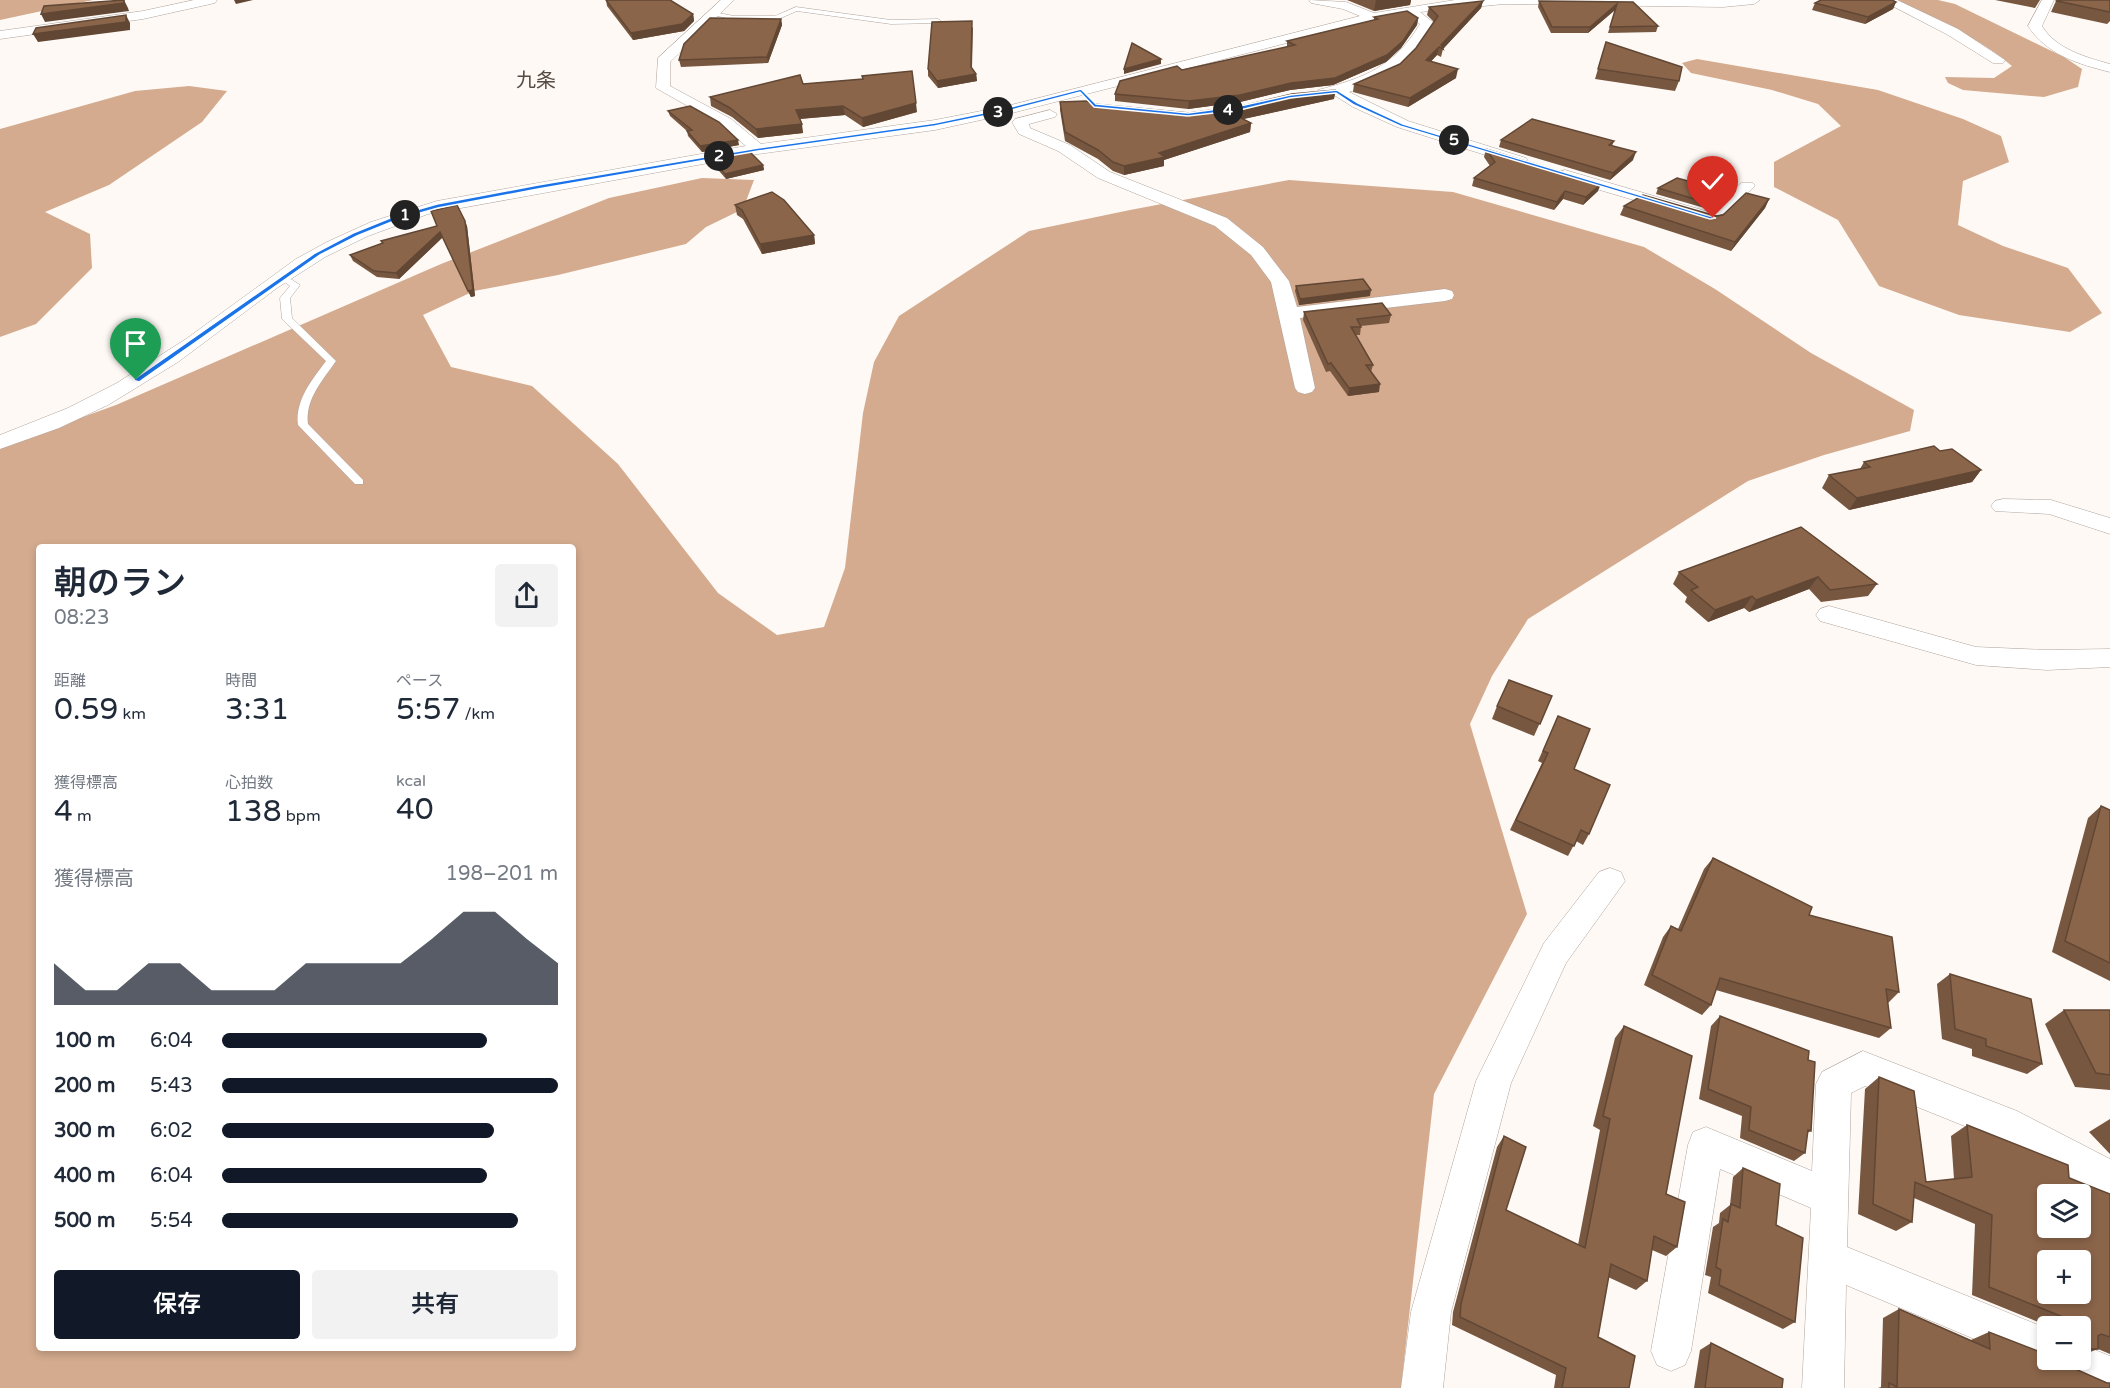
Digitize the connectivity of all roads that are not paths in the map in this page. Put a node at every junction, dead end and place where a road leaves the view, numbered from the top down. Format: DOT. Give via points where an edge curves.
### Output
graph roads {
  1 [pos="211,0"];
  2 [pos="728,0"];
  3 [pos="1315,0"];
  4 [pos="1754,0"];
  5 [pos="1887,0"];
  6 [pos="2048,0"];
  7 [pos="1408,10"];
  8 [pos="712,14"];
  9 [pos="1373,17"];
  10 [pos="938,21"];
  11 [pos="0,35"];
  12 [pos="1998,60"];
  13 [pos="2110,68"];
  14 [pos="1081,90"];
  15 [pos="1337,91"];
  16 [pos="1314,94"];
  17 [pos="758,149"];
  18 [pos="1747,186"];
  19 [pos="283,278"];
  20 [pos="1445,295"];
  21 [pos="1289,314"];
  22 [pos="1305,388"];
  23 [pos="0,442"];
  24 [pos="359,482"];
  25 [pos="2003,506"];
  26 [pos="2110,526"];
  27 [pos="1829,615"];
  28 [pos="2110,658"];
  29 [pos="1610,881"];
  30 [pos="2110,1186"];
  31 [pos="1830,1197"];
  32 [pos="1828,1258"];
  33 [pos="2037,1345"];
  34 [pos="1671,1351"];
  35 [pos="2091,1369"];
  36 [pos="2110,1377"];
  37 [pos="1422,1388"];
  38 [pos="1823,1388"];
  1 -- 11 [label="street" via="143,15"];
  2 -- 8 [label="street"];
  3 -- 9 [label="street"];
  4 -- 7 [label="street" via="1504,0"];
  5 -- 12 [label="street" via="1953,32"];
  6 -- 13 [label="street" via="2035,26 2040,36 2055,47"];
  7 -- 9 [label="street"];
  7 -- 15 [label="street" via="1427,23 1408,52 1392,67"];
  8 -- 10 [label="lane" via="776,18 796,9 891,21"];
  8 -- 17 [label="street" via="663,61 663,88 726,122"];
  9 -- 14 [label="street"];
  14 -- 17 [label="street" via="935,124"];
  14 -- 21 [label="street" via="1089,107 1020,122 1024,131 1064,148 1104,175 1221,222 1257,251 1280,281"];
  15 -- 16 [label="street"];
  15 -- 18 [label="street" via="1401,125 1713,218"];
  17 -- 19 [label="street" via="437,206 355,234"];
  19 -- 23 [label="street" via="136,380 64,417"];
  19 -- 24 [label="lane" via="295,285 285,298 287,319 331,361 312,389 301,416 303,425"];
  20 -- 21 [label="street"];
  21 -- 22 [label="street"];
  25 -- 26 [label="street" via="2051,507"];
  27 -- 28 [label="street" via="1976,656"];
  29 -- 37 [label="street" via="1555,953 1494,1081 1431,1312"];
  30 -- 31 [label="street" via="2095,1170 2004,1124 1863,1068 1834,1084"];
  31 -- 32 [label="street"];
  31 -- 34 [label="street" via="1706,1145"];
  32 -- 33 [label="street"];
  32 -- 38 [label="street"];
  35 -- 36 [label="street"];
}
